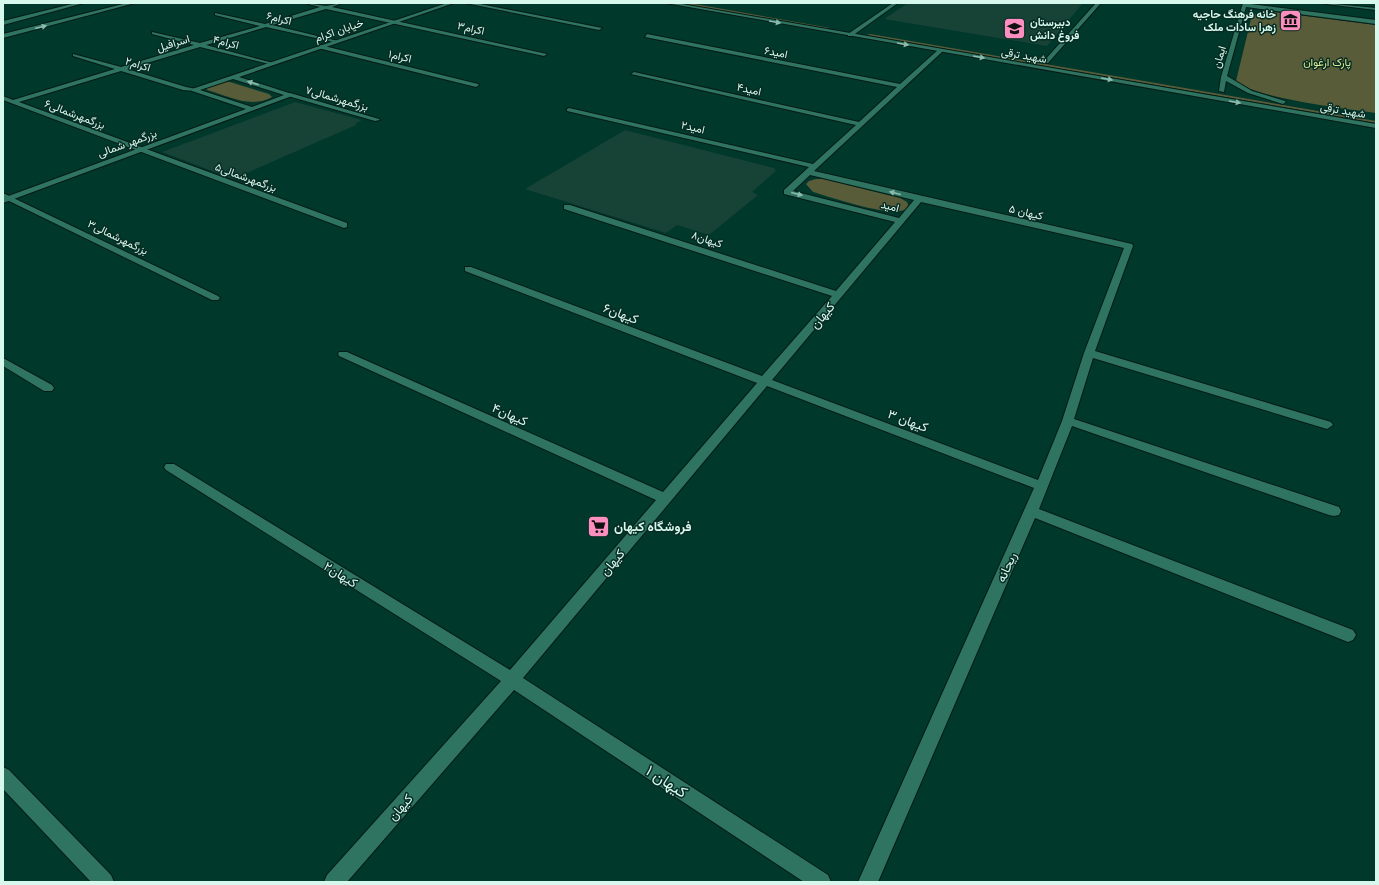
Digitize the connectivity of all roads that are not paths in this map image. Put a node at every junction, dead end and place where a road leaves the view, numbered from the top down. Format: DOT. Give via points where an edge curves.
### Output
graph roads {
  1 [pos="82,3"];
  2 [pos="133,3"];
  3 [pos="307,3"];
  4 [pos="340,3"];
  5 [pos="452,3"];
  6 [pos="467,3"];
  7 [pos="668,3"];
  8 [pos="699,3"];
  9 [pos="896,3"];
  10 [pos="1099,3"];
  11 [pos="1326,3"];
  12 [pos="1244,4"];
  13 [pos="326,7"];
  14 [pos="1376,9"];
  15 [pos="217,14"];
  16 [pos="3,22"];
  17 [pos="395,22"];
  18 [pos="1376,22"];
  19 [pos="267,25"];
  20 [pos="599,28"];
  21 [pos="858,30"];
  22 [pos="154,33"];
  23 [pos="850,35"];
  24 [pos="3,36"];
  25 [pos="647,36"];
  26 [pos="336,42"];
  27 [pos="200,45"];
  28 [pos="320,47"];
  29 [pos="941,50"];
  30 [pos="544,54"];
  31 [pos="75,55"];
  32 [pos="1046,62"];
  33 [pos="271,64"];
  34 [pos="1069,66"];
  35 [pos="121,69"];
  36 [pos="634,74"];
  37 [pos="233,77"];
  38 [pos="1224,77"];
  39 [pos="476,84"];
  40 [pos="901,86"];
  41 [pos="194,90"];
  42 [pos="1214,90"];
  43 [pos="1222,91"];
  44 [pos="1230,93"];
  45 [pos="290,94"];
  46 [pos="1237,94"];
  47 [pos="3,98"];
  48 [pos="12,102"];
  49 [pos="1283,102"];
  50 [pos="1291,103"];
  51 [pos="252,109"];
  52 [pos="569,110"];
  53 [pos="378,120"];
  54 [pos="860,124"];
  55 [pos="1376,126"];
  56 [pos="140,150"];
  57 [pos="810,169"];
  58 [pos="6,198"];
  59 [pos="919,199"];
  60 [pos="567,207"];
  61 [pos="902,221"];
  62 [pos="344,225"];
  63 [pos="1129,246"];
  64 [pos="468,269"];
  65 [pos="839,294"];
  66 [pos="215,298"];
  67 [pos="1089,353"];
  68 [pos="343,354"];
  69 [pos="3,361"];
  70 [pos="766,381"];
  71 [pos="48,388"];
  72 [pos="1068,421"];
  73 [pos="1327,425"];
  74 [pos="170,467"];
  75 [pos="1041,486"];
  76 [pos="666,499"];
  77 [pos="1031,511"];
  78 [pos="1334,511"];
  79 [pos="1348,635"];
  80 [pos="512,680"];
  81 [pos="3,776"];
  82 [pos="104,882"];
  83 [pos="334,882"];
  84 [pos="821,882"];
  85 [pos="868,882"];
  1 -- 16 [label="street"];
  24 -- 2 [label="street, one-way"];
  3 -- 13 [label="street, اکرام۳"];
  4 -- 13 [label="street, اسرافیل"];
  5 -- 17 [label="street, خیابان اکرام"];
  6 -- 20 [label="street"];
  7 -- 23 [label="street, شهید ترقی, one-way"];
  8 -- 21 [label="street, شهید ترقی"];
  9 -- 21 [label="street"];
  10 -- 32 [label="street"];
  11 -- 14 [label="street"];
  12 -- 18 [label="street"];
  12 -- 38 [label="street, ایمان"];
  13 -- 17 [label="street, اکرام۳"];
  13 -- 19 [label="street, اسرافیل"];
  15 -- 19 [label="street, اکرام۶"];
  17 -- 26 [label="street, خیابان اکرام"];
  17 -- 30 [label="street, اکرام۳"];
  19 -- 26 [label="street, اکرام۶"];
  19 -- 27 [label="street, اسرافیل"];
  21 -- 23 [label="street"];
  21 -- 32 [label="street, شهید ترقی"];
  22 -- 27 [label="street, اکرام۴"];
  23 -- 29 [label="street, شهید ترقی, one-way"];
  25 -- 40 [label="street, امید۶"];
  26 -- 28 [label="street, خیابان اکرام"];
  27 -- 33 [label="street, اکرام۴"];
  27 -- 35 [label="street, اسرافیل"];
  28 -- 33 [label="street, خیابان اکرام"];
  28 -- 39 [label="street, اکرام۱"];
  29 -- 40 [label="street, امید"];
  29 -- 55 [label="street, شهید ترقی, one-way"];
  31 -- 35 [label="street, اکرام۲"];
  32 -- 34 [label="street, شهید ترقی"];
  33 -- 37 [label="street, خیابان اکرام"];
  35 -- 41 [label="street, اکرام۲"];
  35 -- 48 [label="street, اسرافیل"];
  36 -- 54 [label="street, امید۴"];
  37 -- 41 [label="street, خیابان اکرام"];
  45 -- 37 [label="street, one-way"];
  38 -- 43 [label="street, ایمان"];
  38 -- 49 [label="street" via="1250,92"];
  40 -- 54 [label="street, امید"];
  41 -- 51 [label="street"];
  42 -- 43 [label="street"];
  43 -- 44 [label="street"];
  45 -- 51 [label="street"];
  45 -- 53 [label="street, بزرگمهرشمالی۷"];
  46 -- 49 [label="street"];
  47 -- 48 [label="street, بزرگمهرشمالی۶"];
  48 -- 56 [label="street, بزرگمهرشمالی۶"];
  49 -- 50 [label="street"];
  51 -- 56 [label="street, بزرگمهر شمالی"];
  52 -- 57 [label="street, امید۲"];
  54 -- 57 [label="street, امید"];
  56 -- 58 [label="street, بزرگمهر شمالی"];
  56 -- 62 [label="street, بزرگمهرشمالی۵"];
  59 -- 57 [label="street, امید, one-way"];
  57 -- 61 [label="street, امید, one-way" via="787,192"];
  58 -- 66 [label="street, بزرگمهرشمالی۳"];
  59 -- 61 [label="street, امید"];
  59 -- 63 [label="street, کیهان ۵"];
  60 -- 65 [label="street, کیهان۸"];
  61 -- 65 [label="street, کیهان"];
  63 -- 67 [label="street, ریحانه"];
  64 -- 70 [label="street, کیهان۶"];
  65 -- 70 [label="street, کیهان"];
  67 -- 72 [label="street, ریحانه"];
  67 -- 73 [label="street"];
  68 -- 76 [label="street, کیهان۴"];
  69 -- 71 [label="street"];
  70 -- 75 [label="street, کیهان ۳"];
  70 -- 76 [label="street, کیهان"];
  72 -- 75 [label="street, ریحانه"];
  72 -- 78 [label="street"];
  74 -- 80 [label="street, کیهان۲"];
  75 -- 77 [label="street, ریحانه"];
  76 -- 80 [label="street, کیهان"];
  77 -- 79 [label="street"];
  77 -- 85 [label="street, ریحانه"];
  80 -- 83 [label="street, کیهان"];
  80 -- 84 [label="street, کیهان ۱"];
  81 -- 82 [label="street"];
}
